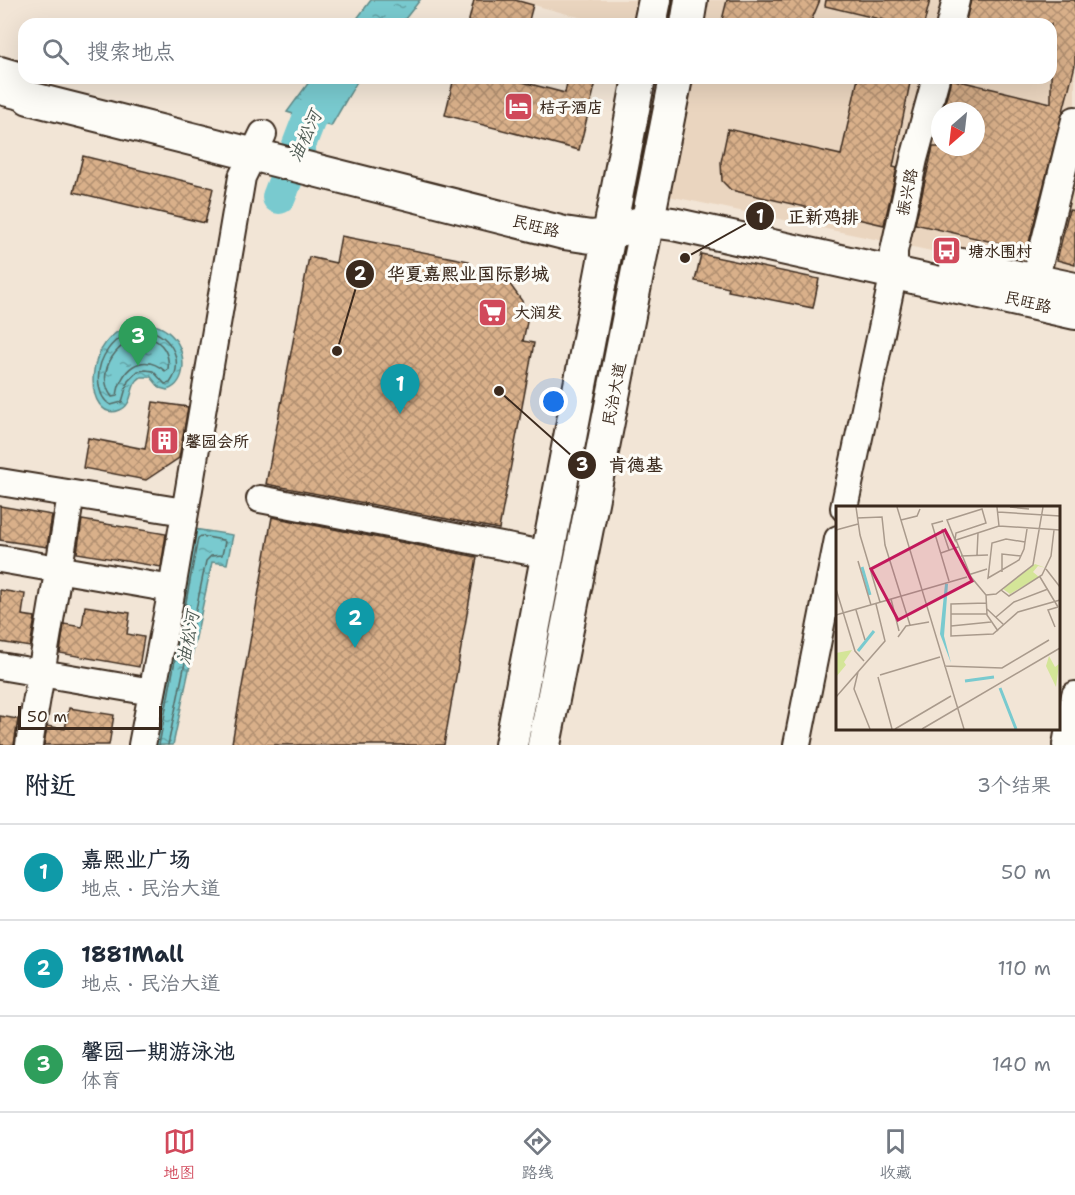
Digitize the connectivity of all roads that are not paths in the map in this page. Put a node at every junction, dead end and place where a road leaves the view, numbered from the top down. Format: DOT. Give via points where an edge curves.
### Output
graph roads {
  1 [pos="655,0"];
  2 [pos="691,0"];
  3 [pos="956,0"];
  4 [pos="651,18"];
  5 [pos="688,18"];
  6 [pos="952,18"];
  7 [pos="0,70"];
  8 [pos="18,81"];
  9 [pos="638,84"];
  10 [pos="675,84"];
  11 [pos="934,84"];
  12 [pos="24,85"];
  13 [pos="1075,120"];
  14 [pos="263,145"];
  15 [pos="651,213"];
  16 [pos="610,226"];
  17 [pos="894,262"];
  18 [pos="1035,280"];
  19 [pos="1075,289"];
  20 [pos="1075,312"];
  21 [pos="0,482"];
  22 [pos="71,495"];
  23 [pos="260,499"];
  24 [pos="844,506"];
  25 [pos="184,512"];
  26 [pos="836,549"];
  27 [pos="548,555"];
  28 [pos="0,559"];
  29 [pos="59,569"];
  30 [pos="172,589"];
  31 [pos="0,666"];
  32 [pos="40,673"];
  33 [pos="152,693"];
  34 [pos="1075,695"];
  35 [pos="29,745"];
  36 [pos="142,745"];
  37 [pos="511,745"];
  38 [pos="544,745"];
  39 [pos="797,745"];
  40 [pos="1066,745"];
  1 -- 4 [label="main road"];
  2 -- 5 [label="main road"];
  3 -- 6 [label="street"];
  7 -- 8 [label="street, 民旺路"];
  9 -- 16 [label="main road"];
  10 -- 15 [label="main road, 民治大道"];
  11 -- 17 [label="street, 振兴路" via="914,159"];
  12 -- 14 [label="main road, 民旺路"];
  13 -- 18 [label="street"];
  14 -- 16 [label="main road, 民旺路" via="327,164 599,219"];
  14 -- 25 [label="street" via="242,177"];
  15 -- 16 [label="main road, 民旺路"];
  15 -- 17 [label="main road, 民旺路" via="667,202"];
  15 -- 38 [label="main road, 民治大道"];
  16 -- 27 [label="main road"];
  17 -- 18 [label="main road, 民旺路"];
  17 -- 20 [label="main road, 民旺路"];
  17 -- 24 [label="street, 振兴路"];
  18 -- 19 [label="main road, 民旺路"];
  21 -- 22 [label="street"];
  22 -- 25 [label="street"];
  22 -- 29 [label="street"];
  23 -- 27 [label="street"];
  25 -- 30 [label="street"];
  26 -- 39 [label="street"];
  27 -- 37 [label="main road"];
  28 -- 29 [label="street"];
  29 -- 30 [label="street"];
  29 -- 32 [label="street"];
  30 -- 33 [label="street"];
  31 -- 32 [label="street"];
  32 -- 33 [label="street"];
  32 -- 35 [label="street"];
  33 -- 36 [label="street"];
  34 -- 40 [label="street"];
}
